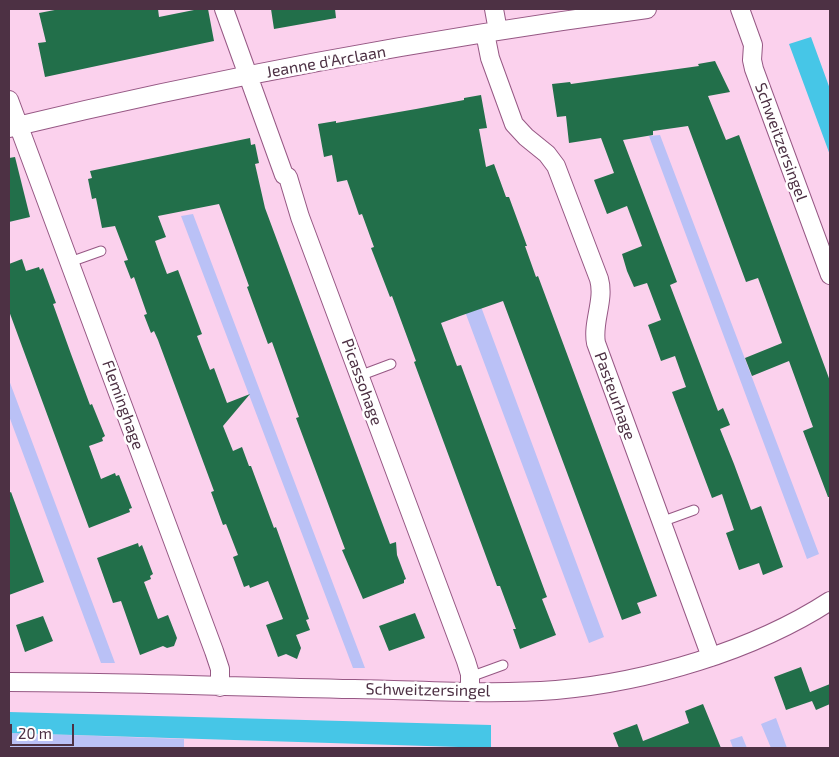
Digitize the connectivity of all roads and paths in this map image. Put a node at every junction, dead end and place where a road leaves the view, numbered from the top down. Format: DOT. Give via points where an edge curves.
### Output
graph roads {
  1 [pos="224,9"];
  2 [pos="494,9"];
  3 [pos="647,9"];
  4 [pos="740,9"];
  5 [pos="492,32"];
  6 [pos="248,76"];
  7 [pos="9,100"];
  8 [pos="14,126"];
  9 [pos="101,251"];
  10 [pos="70,262"];
  11 [pos="830,274"];
  12 [pos="391,364"];
  13 [pos="359,376"];
  14 [pos="694,510"];
  15 [pos="662,522"];
  16 [pos="830,601"];
  17 [pos="711,656"];
  18 [pos="503,665"];
  19 [pos="9,682"];
  20 [pos="470,684"];
  21 [pos="220,687"];
  1 -- 6 [label="street, Picassohage"];
  2 -- 5 [label="street, Pasteurhage"];
  3 -- 5 [label="street, Jeanne d'Arclaan"];
  4 -- 11 [label="street, Schweitzersingel" via="753,45 754,69"];
  5 -- 6 [label="street, Jeanne d'Arclaan"];
  5 -- 15 [label="street, Pasteurhage" via="490,58 514,124 556,166 599,279 596,342"];
  6 -- 8 [label="street, Jeanne d'Arclaan"];
  6 -- 13 [label="street, Picassohage"];
  7 -- 8 [label="street, Fleminghage"];
  8 -- 10 [label="street, Fleminghage"];
  9 -- 10 [label="lane"];
  10 -- 21 [label="street, Fleminghage" via="214,651 220,669"];
  12 -- 13 [label="lane"];
  13 -- 20 [label="street, Picassohage" via="466,661"];
  14 -- 15 [label="lane"];
  15 -- 17 [label="street, Pasteurhage"];
  16 -- 17 [label="street, Schweitzersingel" via="784,626"];
  17 -- 20 [label="street, Schweitzersingel" via="656,673 554,690"];
  18 -- 20 [label="lane"];
  19 -- 21 [label="street, Schweitzersingel"];
  20 -- 21 [label="street, Schweitzersingel"];
}
